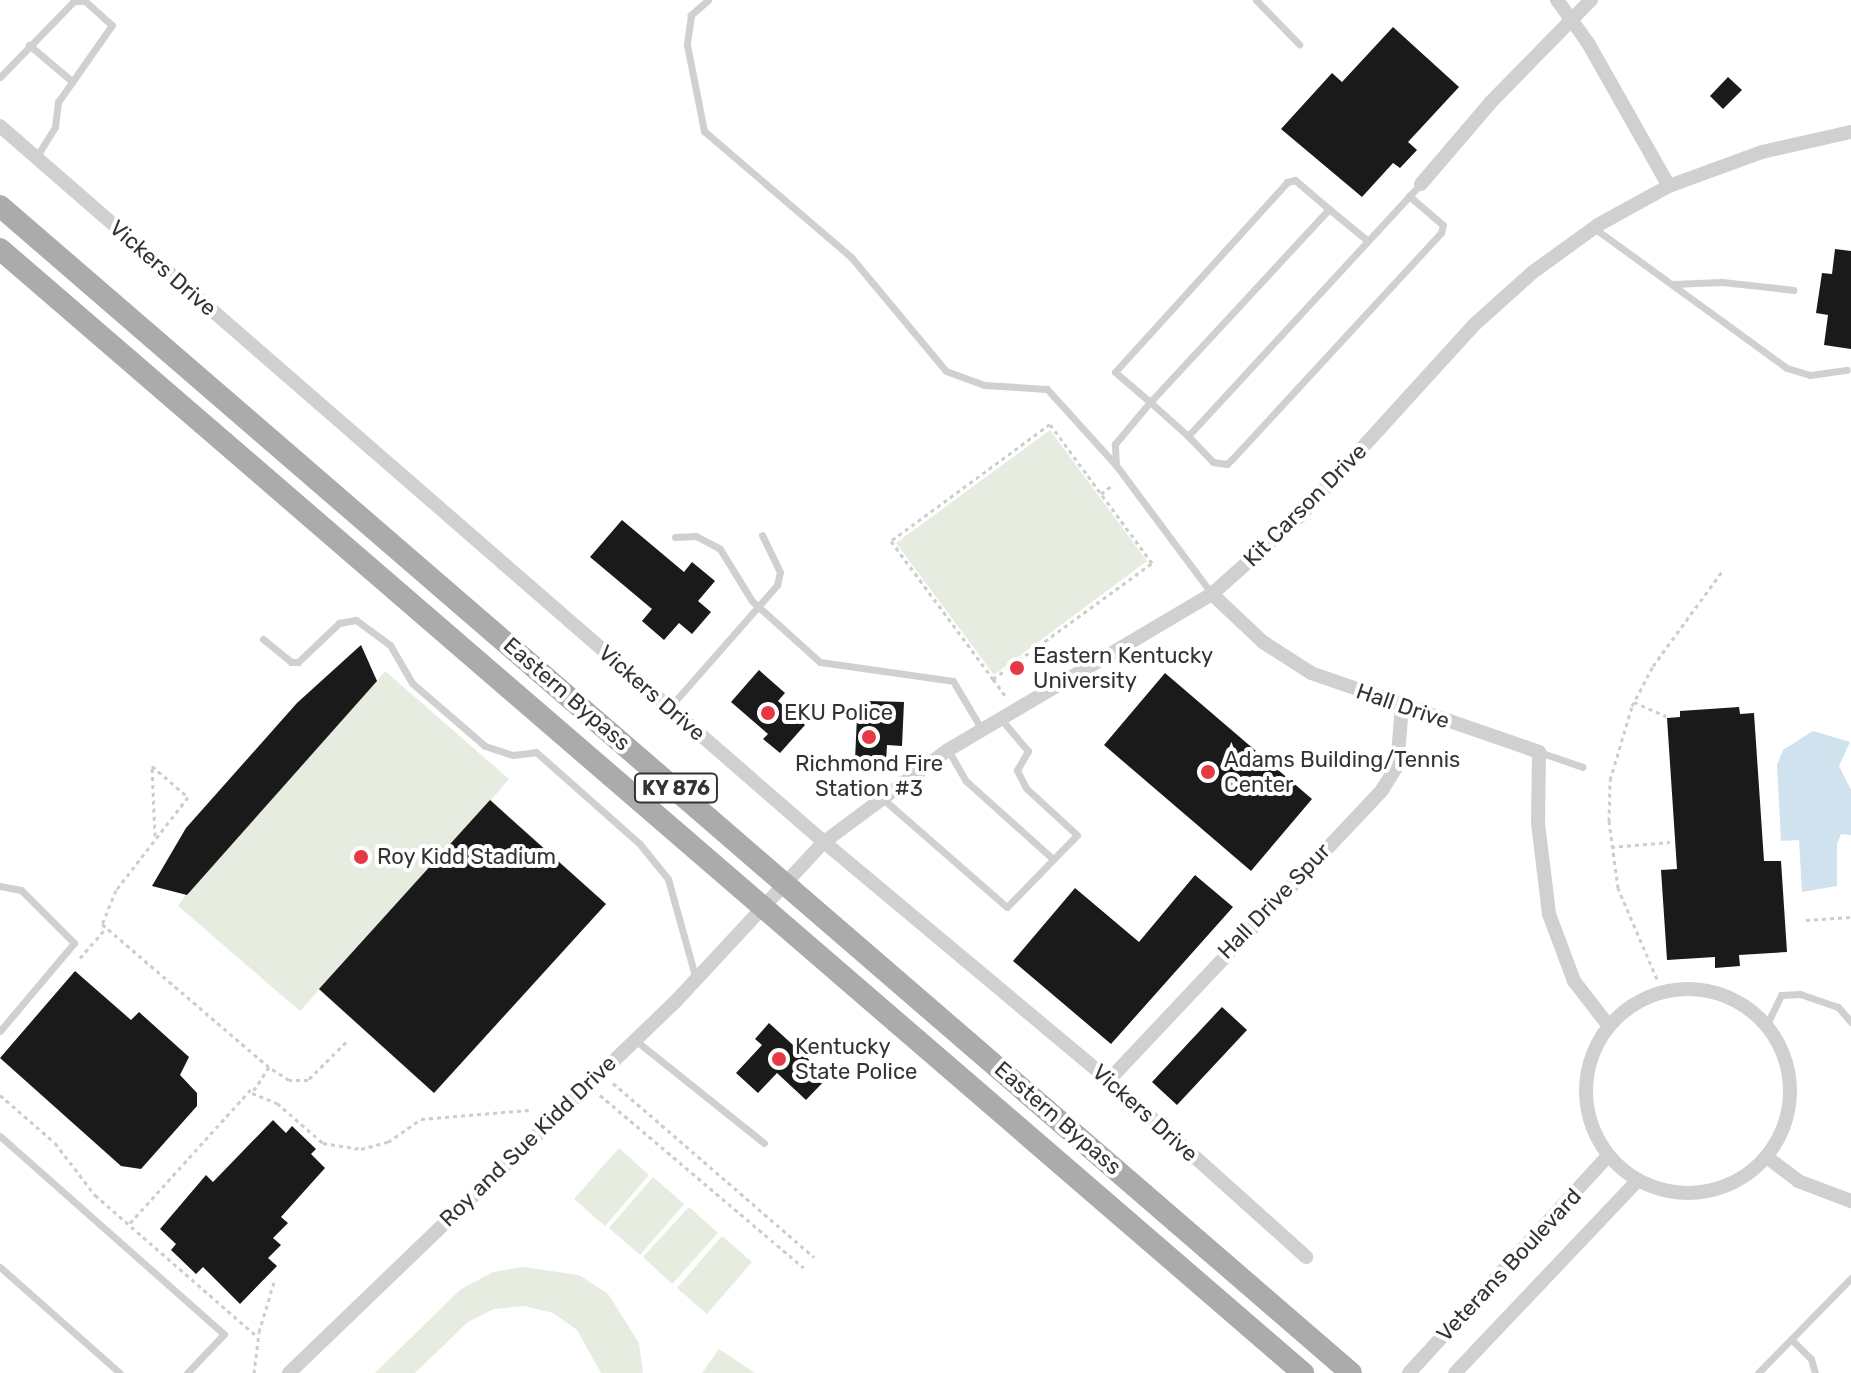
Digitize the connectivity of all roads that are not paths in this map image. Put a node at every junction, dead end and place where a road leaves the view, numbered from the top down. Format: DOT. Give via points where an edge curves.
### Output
graph roads {
  1 [pos="708,0"];
  2 [pos="1256,0"];
  3 [pos="1557,0"];
  4 [pos="1591,0"];
  5 [pos="1570,20"];
  6 [pos="1299,44"];
  7 [pos="29,45"];
  8 [pos="0,77"];
  9 [pos="73,82"];
  10 [pos="0,126"];
  11 [pos="1851,132"];
  12 [pos="36,157"];
  13 [pos="1421,184"];
  14 [pos="1669,186"];
  15 [pos="1409,196"];
  16 [pos="0,206"];
  17 [pos="1329,209"];
  18 [pos="1594,228"];
  19 [pos="1368,241"];
  20 [pos="0,249"];
  21 [pos="1672,284"];
  22 [pos="1794,290"];
  23 [pos="1847,370"];
  24 [pos="1150,402"];
  25 [pos="1188,436"];
  26 [pos="1116,465"];
  27 [pos="762,535"];
  28 [pos="675,537"];
  29 [pos="1212,594"];
  30 [pos="758,606"];
  31 [pos="263,639"];
  32 [pos="1402,707"];
  33 [pos="669,708"];
  34 [pos="1001,719"];
  35 [pos="982,730"];
  36 [pos="948,750"];
  37 [pos="1539,752"];
  38 [pos="1583,767"];
  39 [pos="882,797"];
  40 [pos="824,842"];
  41 [pos="1053,859"];
  42 [pos="788,884"];
  43 [pos="0,886"];
  44 [pos="767,908"];
  45 [pos="697,981"];
  46 [pos="1851,1022"];
  47 [pos="1767,1024"];
  48 [pos="1608,1025"];
  49 [pos="0,1031"];
  50 [pos="635,1040"];
  51 [pos="1109,1080"];
  52 [pos="0,1136"];
  53 [pos="764,1143"];
  54 [pos="1608,1156"];
  55 [pos="1768,1158"];
  56 [pos="1637,1181"];
  57 [pos="1851,1201"];
  58 [pos="1306,1257"];
  59 [pos="0,1267"];
  60 [pos="1851,1278"];
  61 [pos="1791,1339"];
  62 [pos="120,1373"];
  63 [pos="187,1373"];
  64 [pos="289,1373"];
  65 [pos="1303,1373"];
  66 [pos="1351,1373"];
  67 [pos="1409,1373"];
  68 [pos="1455,1373"];
  69 [pos="1758,1373"];
  70 [pos="1815,1373"];
  1 -- 26 [label="lane, Hall Drive" via="691,15 687,45 704,131 851,257 946,371 984,385 1047,389"];
  2 -- 6 [label="lane"];
  3 -- 5 [label="street"];
  4 -- 5 [label="street"];
  5 -- 13 [label="street"];
  5 -- 14 [label="street"];
  7 -- 8 [label="lane"];
  7 -- 9 [label="lane"];
  7 -- 9 [label="lane" via="74,1 85,1 102,13 112,25 107,38"];
  9 -- 12 [label="lane" via="58,102 55,127"];
  10 -- 12 [label="street, Vickers Drive"];
  11 -- 14 [label="street, Kit Carson Drive" via="1762,152"];
  12 -- 33 [label="street, Vickers Drive"];
  13 -- 15 [label="lane"];
  14 -- 18 [label="street, Kit Carson Drive"];
  15 -- 19 [label="lane"];
  15 -- 25 [label="lane" via="1443,225 1441,233 1227,464 1213,462"];
  16 -- 42 [label="main road, Eastern Bypass / KY 876"];
  17 -- 19 [label="lane"];
  17 -- 24 [label="lane"];
  17 -- 24 [label="lane" via="1295,180 1279,188 1117,365 1115,372"];
  18 -- 21 [label="lane"];
  18 -- 29 [label="street, Kit Carson Drive" via="1494,306 1301,515"];
  19 -- 25 [label="lane"];
  20 -- 44 [label="main road, Eastern Bypass / KY 876"];
  21 -- 22 [label="lane" via="1722,282"];
  21 -- 23 [label="lane" via="1787,368 1810,375"];
  24 -- 25 [label="lane"];
  24 -- 26 [label="lane" via="1115,444"];
  26 -- 29 [label="lane, Hall Drive"];
  27 -- 30 [label="lane" via="780,579"];
  28 -- 30 [label="lane" via="696,536 720,549"];
  29 -- 32 [label="street, Hall Drive" via="1299,667"];
  29 -- 34 [label="street, Kit Carson Drive"];
  30 -- 33 [label="lane"];
  30 -- 35 [label="lane" via="831,667 953,681"];
  31 -- 45 [label="lane" via="298,662 339,623 356,620 390,645 412,683 485,746 513,755 536,752 639,843 668,879"];
  32 -- 37 [label="street, Hall Drive"];
  32 -- 51 [label="street, Hall Drive Spur" via="1397,766 1382,790"];
  33 -- 40 [label="street, Vickers Drive"];
  34 -- 35 [label="street, Kit Carson Drive"];
  34 -- 41 [label="lane" via="1028,751 1017,770 1026,788 1077,835"];
  35 -- 36 [label="street, Kit Carson Drive"];
  36 -- 39 [label="street, Kit Carson Drive"];
  36 -- 41 [label="lane" via="966,781"];
  37 -- 38 [label="lane"];
  37 -- 48 [label="street" via="1538,823 1549,914 1574,981"];
  39 -- 40 [label="street, Kit Carson Drive"];
  39 -- 41 [label="lane" via="1007,907"];
  40 -- 42 [label="street, Kit Carson Drive"];
  40 -- 51 [label="street, Vickers Drive"];
  42 -- 44 [label="street, Kit Carson Drive"];
  42 -- 66 [label="main road, Eastern Bypass / KY 876"];
  43 -- 49 [label="lane" via="21,890 74,943"];
  44 -- 45 [label="street, Roy and Sue Kidd Drive"];
  44 -- 65 [label="main road, Eastern Bypass / KY 876"];
  45 -- 50 [label="street, Roy and Sue Kidd Drive"];
  46 -- 47 [label="lane" via="1838,1007 1800,994 1781,995"];
  47 -- 48 [label="street" via="1721,994 1692,988 1663,991"];
  47 -- 55 [label="street" via="1789,1067 1791,1099 1784,1130"];
  48 -- 54 [label="street" via="1593,1052 1585,1088 1590,1124"];
  50 -- 53 [label="lane"];
  50 -- 64 [label="street, Roy and Sue Kidd Drive"];
  51 -- 58 [label="street, Vickers Drive"];
  52 -- 63 [label="lane" via="224,1334"];
  54 -- 56 [label="street"];
  54 -- 67 [label="street, Veterans Boulevard"];
  55 -- 56 [label="street" via="1746,1177 1692,1194"];
  55 -- 57 [label="street" via="1798,1181"];
  56 -- 68 [label="street, Veterans Boulevard"];
  59 -- 62 [label="lane"];
  60 -- 61 [label="lane"];
  61 -- 69 [label="lane"];
  61 -- 70 [label="lane" via="1811,1359"];
}
